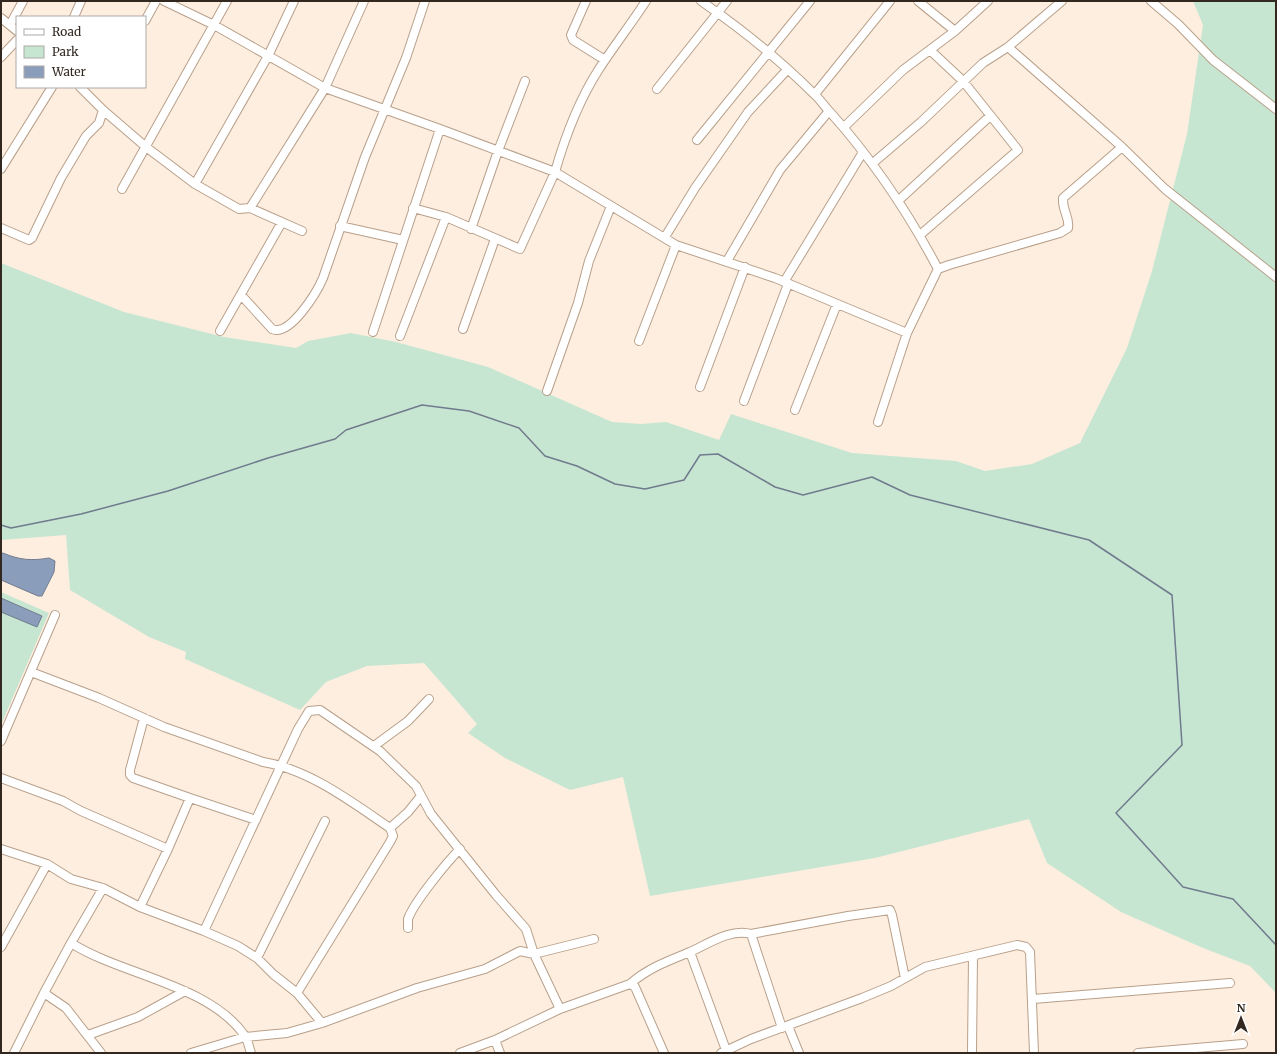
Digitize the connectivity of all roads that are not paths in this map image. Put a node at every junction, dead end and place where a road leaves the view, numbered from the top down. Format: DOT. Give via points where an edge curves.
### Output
graph roads {
  1 [pos="23,1"];
  2 [pos="81,1"];
  3 [pos="156,1"];
  4 [pos="164,1"];
  5 [pos="226,1"];
  6 [pos="294,1"];
  7 [pos="364,1"];
  8 [pos="425,1"];
  9 [pos="586,1"];
  10 [pos="646,1"];
  11 [pos="701,1"];
  12 [pos="727,1"];
  13 [pos="810,1"];
  14 [pos="890,1"];
  15 [pos="918,1"];
  16 [pos="988,1"];
  17 [pos="1062,1"];
  18 [pos="1150,1"];
  19 [pos="718,13"];
  20 [pos="74,16"];
  21 [pos="1,18"];
  22 [pos="146,19"];
  23 [pos="10,24"];
  24 [pos="214,25"];
  25 [pos="16,30"];
  26 [pos="954,31"];
  27 [pos="16,41"];
  28 [pos="1008,47"];
  29 [pos="930,50"];
  30 [pos="767,52"];
  31 [pos="268,56"];
  32 [pos="1,57"];
  33 [pos="605,60"];
  34 [pos="787,70"];
  35 [pos="526,81"];
  36 [pos="963,81"];
  37 [pos="51,88"];
  38 [pos="325,88"];
  39 [pos="85,89"];
  40 [pos="657,90"];
  41 [pos="815,94"];
  42 [pos="1276,109"];
  43 [pos="104,110"];
  44 [pos="386,111"];
  45 [pos="829,111"];
  46 [pos="990,116"];
  47 [pos="844,127"];
  48 [pos="440,129"];
  49 [pos="696,140"];
  50 [pos="146,147"];
  51 [pos="1122,147"];
  52 [pos="498,151"];
  53 [pos="863,152"];
  54 [pos="873,163"];
  55 [pos="1,169"];
  56 [pos="555,172"];
  57 [pos="195,184"];
  58 [pos="122,189"];
  59 [pos="899,200"];
  60 [pos="611,206"];
  61 [pos="250,208"];
  62 [pos="413,208"];
  63 [pos="446,217"];
  64 [pos="282,222"];
  65 [pos="340,226"];
  66 [pos="1,228"];
  67 [pos="471,229"];
  68 [pos="302,231"];
  69 [pos="920,235"];
  70 [pos="665,237"];
  71 [pos="495,239"];
  72 [pos="402,240"];
  73 [pos="676,245"];
  74 [pos="727,260"];
  75 [pos="745,267"];
  76 [pos="938,270"];
  77 [pos="1276,278"];
  78 [pos="786,283"];
  79 [pos="241,295"];
  80 [pos="837,304"];
  81 [pos="462,329"];
  82 [pos="220,331"];
  83 [pos="372,332"];
  84 [pos="907,333"];
  85 [pos="400,336"];
  86 [pos="639,341"];
  87 [pos="700,387"];
  88 [pos="547,391"];
  89 [pos="744,401"];
  90 [pos="795,410"];
  91 [pos="878,422"];
  92 [pos="55,615"];
  93 [pos="31,672"];
  94 [pos="429,699"];
  95 [pos="144,718"];
  96 [pos="1,741"];
  97 [pos="374,746"];
  98 [pos="280,765"];
  99 [pos="1,778"];
  100 [pos="421,796"];
  101 [pos="190,798"];
  102 [pos="256,820"];
  103 [pos="325,821"];
  104 [pos="390,828"];
  105 [pos="1,849"];
  106 [pos="168,849"];
  107 [pos="460,849"];
  108 [pos="47,864"];
  109 [pos="103,888"];
  110 [pos="140,907"];
  111 [pos="408,928"];
  112 [pos="204,931"];
  113 [pos="751,934"];
  114 [pos="594,940"];
  115 [pos="71,943"];
  116 [pos="1,947"];
  117 [pos="690,952"];
  118 [pos="534,954"];
  119 [pos="973,956"];
  120 [pos="258,958"];
  121 [pos="905,978"];
  122 [pos="1230,983"];
  123 [pos="630,984"];
  124 [pos="185,991"];
  125 [pos="44,993"];
  126 [pos="297,993"];
  127 [pos="1033,999"];
  128 [pos="560,1009"];
  129 [pos="322,1023"];
  130 [pos="785,1027"];
  131 [pos="88,1036"];
  132 [pos="245,1037"];
  133 [pos="495,1040"];
  134 [pos="1243,1044"];
  135 [pos="1218,1049"];
  136 [pos="723,1052"];
  137 [pos="14,1053"];
  138 [pos="101,1053"];
  139 [pos="191,1053"];
  140 [pos="251,1053"];
  141 [pos="460,1053"];
  142 [pos="500,1053"];
  143 [pos="664,1053"];
  144 [pos="799,1053"];
  145 [pos="972,1053"];
  146 [pos="1034,1053"];
  147 [pos="1138,1053"];
  1 -- 23 [label="street"];
  2 -- 20 [label="street"];
  3 -- 22 [label="street"];
  4 -- 24 [label="street"];
  5 -- 24 [label="street"];
  6 -- 31 [label="street"];
  7 -- 38 [label="street"];
  8 -- 44 [label="street"];
  9 -- 33 [label="street" via="571,35 572,40"];
  10 -- 33 [label="street"];
  11 -- 19 [label="street"];
  12 -- 19 [label="street"];
  13 -- 30 [label="street"];
  14 -- 41 [label="street"];
  15 -- 26 [label="street"];
  16 -- 26 [label="street"];
  17 -- 28 [label="street"];
  18 -- 42 [label="street" via="1178,24 1213,60"];
  19 -- 30 [label="street"];
  19 -- 40 [label="street"];
  21 -- 23 [label="street"];
  23 -- 25 [label="street"];
  24 -- 31 [label="street"];
  24 -- 50 [label="street"];
  26 -- 29 [label="street"];
  27 -- 32 [label="street"];
  28 -- 36 [label="street" via="983,63"];
  28 -- 51 [label="street"];
  29 -- 36 [label="street"];
  29 -- 47 [label="street" via="902,70"];
  30 -- 34 [label="street"];
  30 -- 49 [label="street"];
  31 -- 38 [label="street"];
  31 -- 57 [label="street"];
  33 -- 56 [label="street" via="584,95"];
  34 -- 41 [label="street"];
  34 -- 70 [label="street" via="748,112 694,188"];
  35 -- 52 [label="street"];
  36 -- 46 [label="street"];
  36 -- 54 [label="street" via="921,122"];
  37 -- 55 [label="street"];
  38 -- 44 [label="street"];
  38 -- 61 [label="street"];
  39 -- 43 [label="street"];
  41 -- 45 [label="street"];
  43 -- 50 [label="street"];
  43 -- 66 [label="street" via="99,124 86,136 61,178 32,238 24,239"];
  44 -- 48 [label="street"];
  44 -- 65 [label="street"];
  45 -- 47 [label="street"];
  45 -- 74 [label="street" via="780,170"];
  46 -- 59 [label="street"];
  46 -- 69 [label="street" via="1018,150"];
  47 -- 53 [label="street"];
  48 -- 52 [label="street"];
  48 -- 62 [label="street"];
  50 -- 57 [label="street"];
  50 -- 58 [label="street"];
  51 -- 76 [label="street" via="1063,198 1062,207 1070,222 1068,228 1060,234"];
  51 -- 77 [label="street" via="1164,189"];
  52 -- 56 [label="street"];
  52 -- 67 [label="street"];
  53 -- 54 [label="street"];
  53 -- 78 [label="street"];
  54 -- 59 [label="street"];
  56 -- 60 [label="street"];
  56 -- 71 [label="street" via="520,249"];
  57 -- 61 [label="street" via="235,207"];
  59 -- 69 [label="street"];
  60 -- 70 [label="street"];
  60 -- 88 [label="street" via="589,261 578,303"];
  61 -- 64 [label="street"];
  62 -- 63 [label="street"];
  62 -- 72 [label="street"];
  63 -- 67 [label="street"];
  63 -- 85 [label="street"];
  64 -- 68 [label="street"];
  64 -- 79 [label="street"];
  65 -- 72 [label="street"];
  65 -- 79 [label="street" via="316,294 284,329 272,329"];
  67 -- 71 [label="street"];
  69 -- 76 [label="street"];
  70 -- 73 [label="street"];
  71 -- 81 [label="street"];
  72 -- 83 [label="street"];
  73 -- 74 [label="street"];
  73 -- 86 [label="street"];
  74 -- 75 [label="street"];
  75 -- 78 [label="street"];
  75 -- 87 [label="street"];
  76 -- 84 [label="street"];
  78 -- 80 [label="street"];
  78 -- 89 [label="street"];
  79 -- 82 [label="street"];
  80 -- 84 [label="street"];
  80 -- 90 [label="street"];
  84 -- 91 [label="street"];
  92 -- 93 [label="street"];
  93 -- 95 [label="street"];
  93 -- 96 [label="street"];
  94 -- 97 [label="street" via="408,721"];
  95 -- 98 [label="street" via="263,762"];
  95 -- 101 [label="street" via="130,775"];
  97 -- 98 [label="street" via="320,710 309,711"];
  97 -- 100 [label="street" via="416,786"];
  98 -- 102 [label="street"];
  98 -- 104 [label="street" via="334,790"];
  99 -- 106 [label="street" via="63,801"];
  100 -- 104 [label="street"];
  100 -- 107 [label="street"];
  101 -- 102 [label="street"];
  101 -- 106 [label="street"];
  102 -- 112 [label="street"];
  103 -- 120 [label="street"];
  104 -- 126 [label="street" via="393,836 390,842"];
  105 -- 108 [label="street"];
  106 -- 110 [label="street"];
  107 -- 111 [label="street" via="423,895 408,918"];
  107 -- 118 [label="street" via="526,928"];
  108 -- 109 [label="street" via="71,879"];
  108 -- 116 [label="street"];
  109 -- 110 [label="street"];
  109 -- 115 [label="street"];
  110 -- 112 [label="street"];
  112 -- 120 [label="street"];
  113 -- 117 [label="street" via="744,932 718,939"];
  113 -- 121 [label="street" via="890,910"];
  113 -- 130 [label="street"];
  114 -- 118 [label="street"];
  115 -- 124 [label="street" via="96,957"];
  115 -- 125 [label="street"];
  117 -- 123 [label="street" via="660,963"];
  117 -- 136 [label="street"];
  118 -- 128 [label="street"];
  118 -- 129 [label="street" via="520,951 485,969 417,988"];
  119 -- 121 [label="street" via="926,967"];
  119 -- 127 [label="street" via="1017,945 1026,947 1030,952"];
  119 -- 145 [label="street"];
  120 -- 126 [label="street"];
  121 -- 130 [label="street" via="862,998"];
  122 -- 127 [label="street"];
  123 -- 128 [label="street"];
  123 -- 143 [label="street" via="635,987"];
  124 -- 131 [label="street" via="138,1017"];
  124 -- 132 [label="street" via="218,1010"];
  125 -- 131 [label="street" via="66,1008"];
  125 -- 137 [label="street"];
  126 -- 129 [label="street"];
  127 -- 146 [label="street"];
  128 -- 133 [label="street"];
  129 -- 132 [label="street" via="287,1033"];
  130 -- 136 [label="street"];
  130 -- 144 [label="street"];
  131 -- 138 [label="street"];
  132 -- 139 [label="street"];
  132 -- 140 [label="street"];
  133 -- 141 [label="street"];
  133 -- 142 [label="street"];
  134 -- 135 [label="street"];
  135 -- 147 [label="street"];
}
